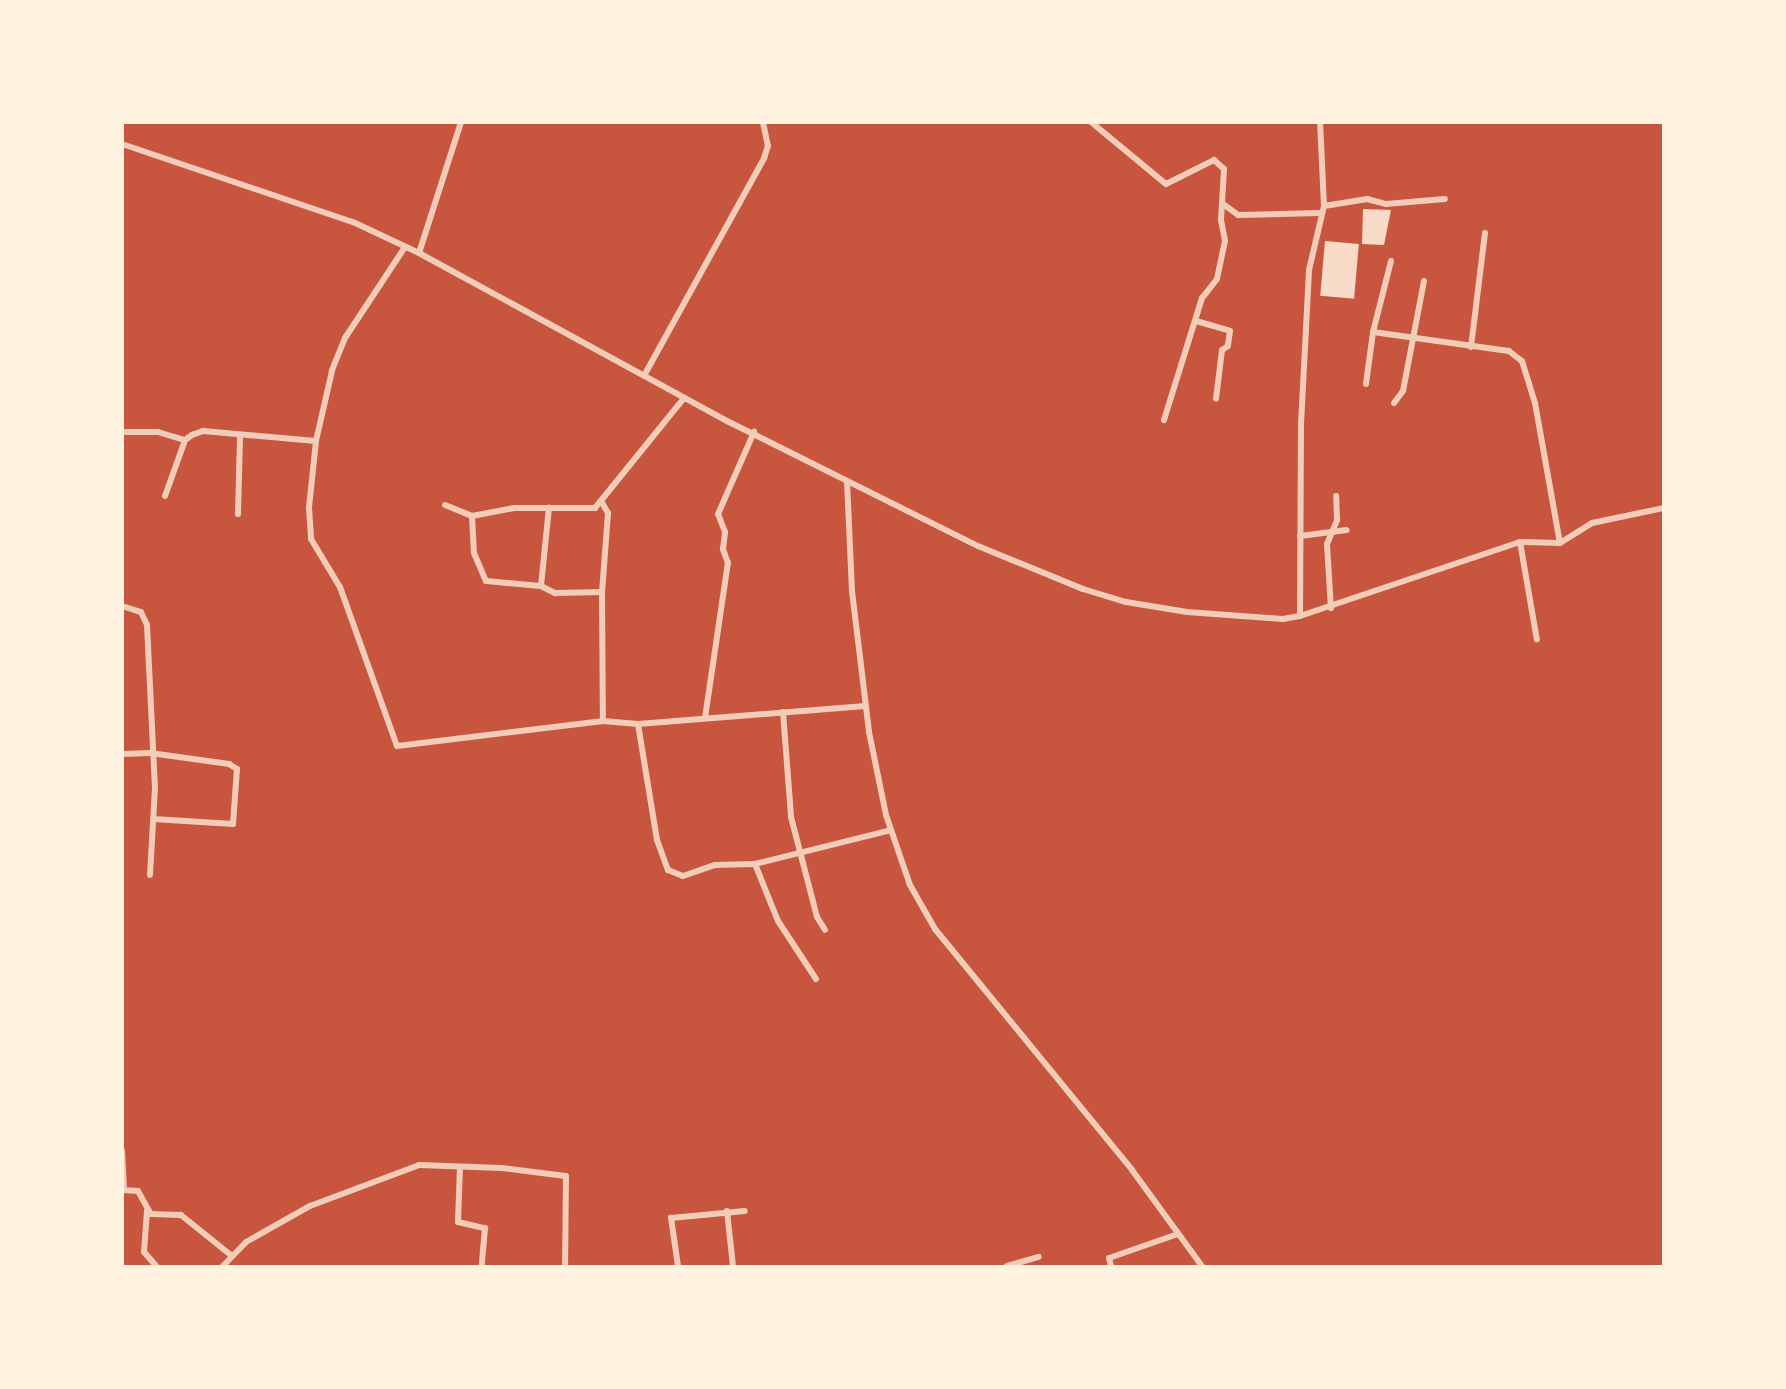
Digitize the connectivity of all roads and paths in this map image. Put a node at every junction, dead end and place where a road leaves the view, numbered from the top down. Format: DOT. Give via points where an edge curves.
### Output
graph roads {
  1 [pos="461,122"];
  2 [pos="763,122"];
  3 [pos="1091,122"];
  4 [pos="1320,122"];
  5 [pos="122,144"];
  6 [pos="1445,199"];
  7 [pos="1223,204"];
  8 [pos="1324,206"];
  9 [pos="1319,213"];
  10 [pos="1485,233"];
  11 [pos="405,247"];
  12 [pos="419,253"];
  13 [pos="1391,261"];
  14 [pos="1424,281"];
  15 [pos="1196,321"];
  16 [pos="1373,332"];
  17 [pos="1411,340"];
  18 [pos="1471,348"];
  19 [pos="645,374"];
  20 [pos="1366,384"];
  21 [pos="684,398"];
  22 [pos="1216,399"];
  23 [pos="1394,403"];
  24 [pos="1164,420"];
  25 [pos="122,432"];
  26 [pos="754,432"];
  27 [pos="240,435"];
  28 [pos="185,440"];
  29 [pos="316,441"];
  30 [pos="847,481"];
  31 [pos="165,496"];
  32 [pos="1336,496"];
  33 [pos="601,501"];
  34 [pos="445,505"];
  35 [pos="549,507"];
  36 [pos="1664,508"];
  37 [pos="238,514"];
  38 [pos="472,516"];
  39 [pos="1347,530"];
  40 [pos="1330,535"];
  41 [pos="1300,536"];
  42 [pos="1520,542"];
  43 [pos="1560,543"];
  44 [pos="541,586"];
  45 [pos="602,592"];
  46 [pos="122,606"];
  47 [pos="1331,608"];
  48 [pos="1300,616"];
  49 [pos="1537,640"];
  50 [pos="865,706"];
  51 [pos="783,712"];
  52 [pos="705,718"];
  53 [pos="603,721"];
  54 [pos="638,724"];
  55 [pos="150,753"];
  56 [pos="122,754"];
  57 [pos="153,819"];
  58 [pos="891,830"];
  59 [pos="799,851"];
  60 [pos="755,864"];
  61 [pos="150,876"];
  62 [pos="825,930"];
  63 [pos="816,979"];
  64 [pos="122,1151"];
  65 [pos="460,1167"];
  66 [pos="123,1190"];
  67 [pos="147,1211"];
  68 [pos="727,1211"];
  69 [pos="745,1211"];
  70 [pos="1178,1234"];
  71 [pos="232,1256"];
  72 [pos="1039,1257"];
  73 [pos="156,1266"];
  74 [pos="223,1266"];
  75 [pos="482,1266"];
  76 [pos="565,1266"];
  77 [pos="678,1266"];
  78 [pos="733,1266"];
  79 [pos="1007,1266"];
  80 [pos="1111,1266"];
  81 [pos="1202,1266"];
  1 -- 12 [label="street"];
  2 -- 19 [label="street" via="768,146 764,158"];
  3 -- 7 [label="street" via="1166,184 1219,160 1224,169"];
  4 -- 8 [label="street"];
  5 -- 11 [label="street" via="353,222"];
  6 -- 8 [label="street" via="1386,204 1367,199"];
  7 -- 9 [label="street" via="1238,215"];
  7 -- 15 [label="street" via="1225,241 1217,279 1202,298"];
  8 -- 9 [label="street"];
  9 -- 41 [label="street" via="1309,270"];
  10 -- 18 [label="street"];
  11 -- 12 [label="street"];
  11 -- 29 [label="street" via="345,338"];
  12 -- 19 [label="street"];
  13 -- 16 [label="street"];
  14 -- 17 [label="street"];
  15 -- 22 [label="street" via="1230,331 1228,346 1222,350"];
  15 -- 24 [label="street"];
  16 -- 17 [label="street"];
  16 -- 20 [label="street"];
  17 -- 18 [label="street"];
  17 -- 23 [label="street" via="1402,391"];
  18 -- 43 [label="street" via="1509,351 1522,361 1535,403"];
  19 -- 21 [label="street"];
  21 -- 26 [label="street"];
  21 -- 33 [label="street"];
  25 -- 28 [label="street" via="159,432"];
  26 -- 30 [label="street"];
  26 -- 52 [label="street" via="718,514 728,563"];
  27 -- 28 [label="street" via="203,432"];
  27 -- 29 [label="street"];
  27 -- 37 [label="street"];
  28 -- 31 [label="street"];
  29 -- 53 [label="street" via="309,508 311,539 340,587 397,746"];
  30 -- 48 [label="street" via="978,546 1098,594 1187,612 1283,619"];
  30 -- 50 [label="street" via="852,591"];
  32 -- 40 [label="street" via="1337,520"];
  33 -- 35 [label="street" via="587,509"];
  33 -- 45 [label="street" via="608,513"];
  34 -- 38 [label="street"];
  35 -- 38 [label="street"];
  35 -- 44 [label="street"];
  36 -- 43 [label="street" via="1592,523"];
  38 -- 44 [label="street" via="474,553 486,582"];
  39 -- 40 [label="street"];
  40 -- 41 [label="street"];
  40 -- 47 [label="street"];
  41 -- 48 [label="street"];
  42 -- 43 [label="street"];
  42 -- 47 [label="street"];
  42 -- 49 [label="street"];
  44 -- 45 [label="street" via="555,593"];
  45 -- 53 [label="street"];
  46 -- 55 [label="street" via="141,612 147,625"];
  47 -- 48 [label="street"];
  50 -- 51 [label="street"];
  50 -- 58 [label="street" via="876,776"];
  51 -- 52 [label="street"];
  51 -- 59 [label="street" via="787,791"];
  52 -- 54 [label="street"];
  53 -- 54 [label="street"];
  54 -- 60 [label="street" via="657,840 668,870 683,876 715,865"];
  55 -- 56 [label="street"];
  55 -- 57 [label="street"];
  55 -- 57 [label="street" via="229,764 238,775 233,824"];
  57 -- 61 [label="street"];
  58 -- 59 [label="street"];
  58 -- 70 [label="street" via="910,884 935,929"];
  59 -- 60 [label="street"];
  59 -- 62 [label="street" via="817,917"];
  60 -- 63 [label="street" via="778,921"];
  64 -- 66 [label="street"];
  65 -- 71 [label="street" via="419,1165 398,1170 310,1206 246,1242"];
  65 -- 75 [label="street" via="458,1222 485,1228"];
  65 -- 76 [label="street" via="566,1176"];
  66 -- 67 [label="street" via="138,1191"];
  67 -- 71 [label="street" via="181,1214"];
  67 -- 73 [label="street" via="144,1252"];
  68 -- 69 [label="street"];
  68 -- 77 [label="street" via="671,1218"];
  68 -- 78 [label="street"];
  70 -- 80 [label="street" via="1110,1258"];
  70 -- 81 [label="street"];
  71 -- 74 [label="street"];
  72 -- 79 [label="street"];
}
